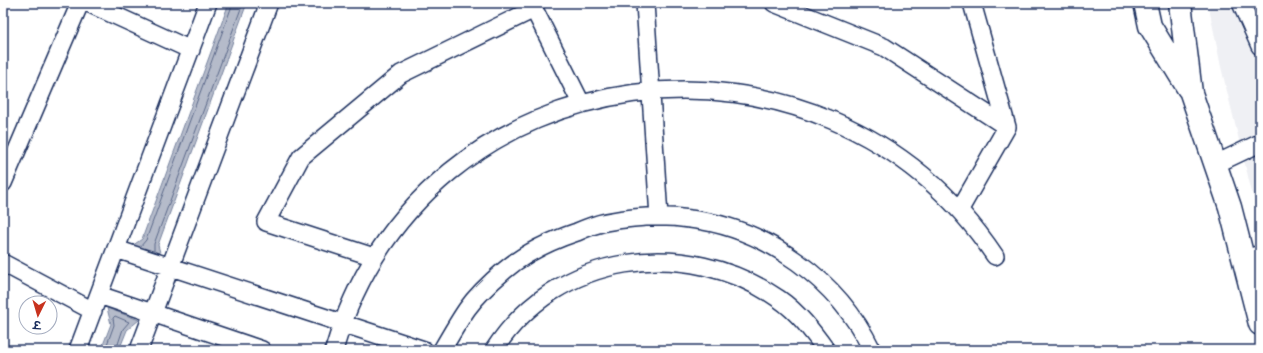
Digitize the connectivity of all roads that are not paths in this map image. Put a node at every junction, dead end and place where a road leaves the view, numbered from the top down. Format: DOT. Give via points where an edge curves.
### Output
graph roads {
  1 [pos="80,3"];
  2 [pos="88,3"];
  3 [pos="208,3"];
  4 [pos="269,3"];
  5 [pos="645,3"];
  6 [pos="774,3"];
  7 [pos="972,3"];
  8 [pos="1145,3"];
  9 [pos="1180,3"];
  10 [pos="1241,3"];
  11 [pos="1260,46"];
  12 [pos="191,50"];
  13 [pos="650,87"];
  14 [pos="1191,93"];
  15 [pos="580,101"];
  16 [pos="1007,127"];
  17 [pos="1260,143"];
  18 [pos="1216,164"];
  19 [pos="3,182"];
  20 [pos="960,209"];
  21 [pos="659,216"];
  22 [pos="116,249"];
  23 [pos="995,256"];
  24 [pos="374,257"];
  25 [pos="1252,257"];
  26 [pos="3,263"];
  27 [pos="170,267"];
  28 [pos="99,295"];
  29 [pos="93,311"];
  30 [pos="153,313"];
  31 [pos="342,323"];
  32 [pos="1260,324"];
  33 [pos="78,350"];
  34 [pos="139,350"];
  35 [pos="262,350"];
  36 [pos="334,350"];
  37 [pos="424,350"];
  38 [pos="442,350"];
  39 [pos="494,350"];
  40 [pos="826,350"];
  41 [pos="872,350"];
  1 -- 19 [label="street"];
  2 -- 12 [label="street"];
  3 -- 12 [label="street"];
  4 -- 27 [label="street"];
  5 -- 13 [label="street"];
  6 -- 16 [label="street" via="884,47"];
  7 -- 16 [label="street"];
  8 -- 14 [label="main road" via="1150,26"];
  9 -- 14 [label="main road"];
  10 -- 11 [label="street"];
  12 -- 22 [label="street"];
  13 -- 15 [label="street"];
  13 -- 20 [label="street" via="719,87 787,100 820,111 857,129 910,162"];
  13 -- 21 [label="street"];
  14 -- 18 [label="main road"];
  15 -- 24 [label="street" via="539,116 500,136 463,160 430,189 400,221"];
  15 -- 24 [label="street" via="534,9 401,74 301,157 266,222"];
  16 -- 20 [label="street"];
  17 -- 18 [label="street"];
  18 -- 25 [label="main road" via="1230,207"];
  20 -- 23 [label="street"];
  21 -- 38 [label="street" via="605,222 553,240 506,269 467,308"];
  21 -- 41 [label="street" via="722,225 780,250 830,289 850,313"];
  22 -- 27 [label="street"];
  22 -- 28 [label="street"];
  24 -- 31 [label="street" via="356,289"];
  25 -- 32 [label="main road"];
  26 -- 29 [label="street"];
  27 -- 30 [label="street"];
  27 -- 31 [label="street"];
  28 -- 29 [label="street"];
  28 -- 30 [label="street"];
  29 -- 33 [label="street"];
  30 -- 34 [label="street"];
  30 -- 35 [label="street"];
  31 -- 36 [label="street"];
  31 -- 37 [label="street"];
  39 -- 40 [label="street" via="529,308 561,286 596,270 634,261 673,260 711,266 747,280 780,300 809,326"];
}
